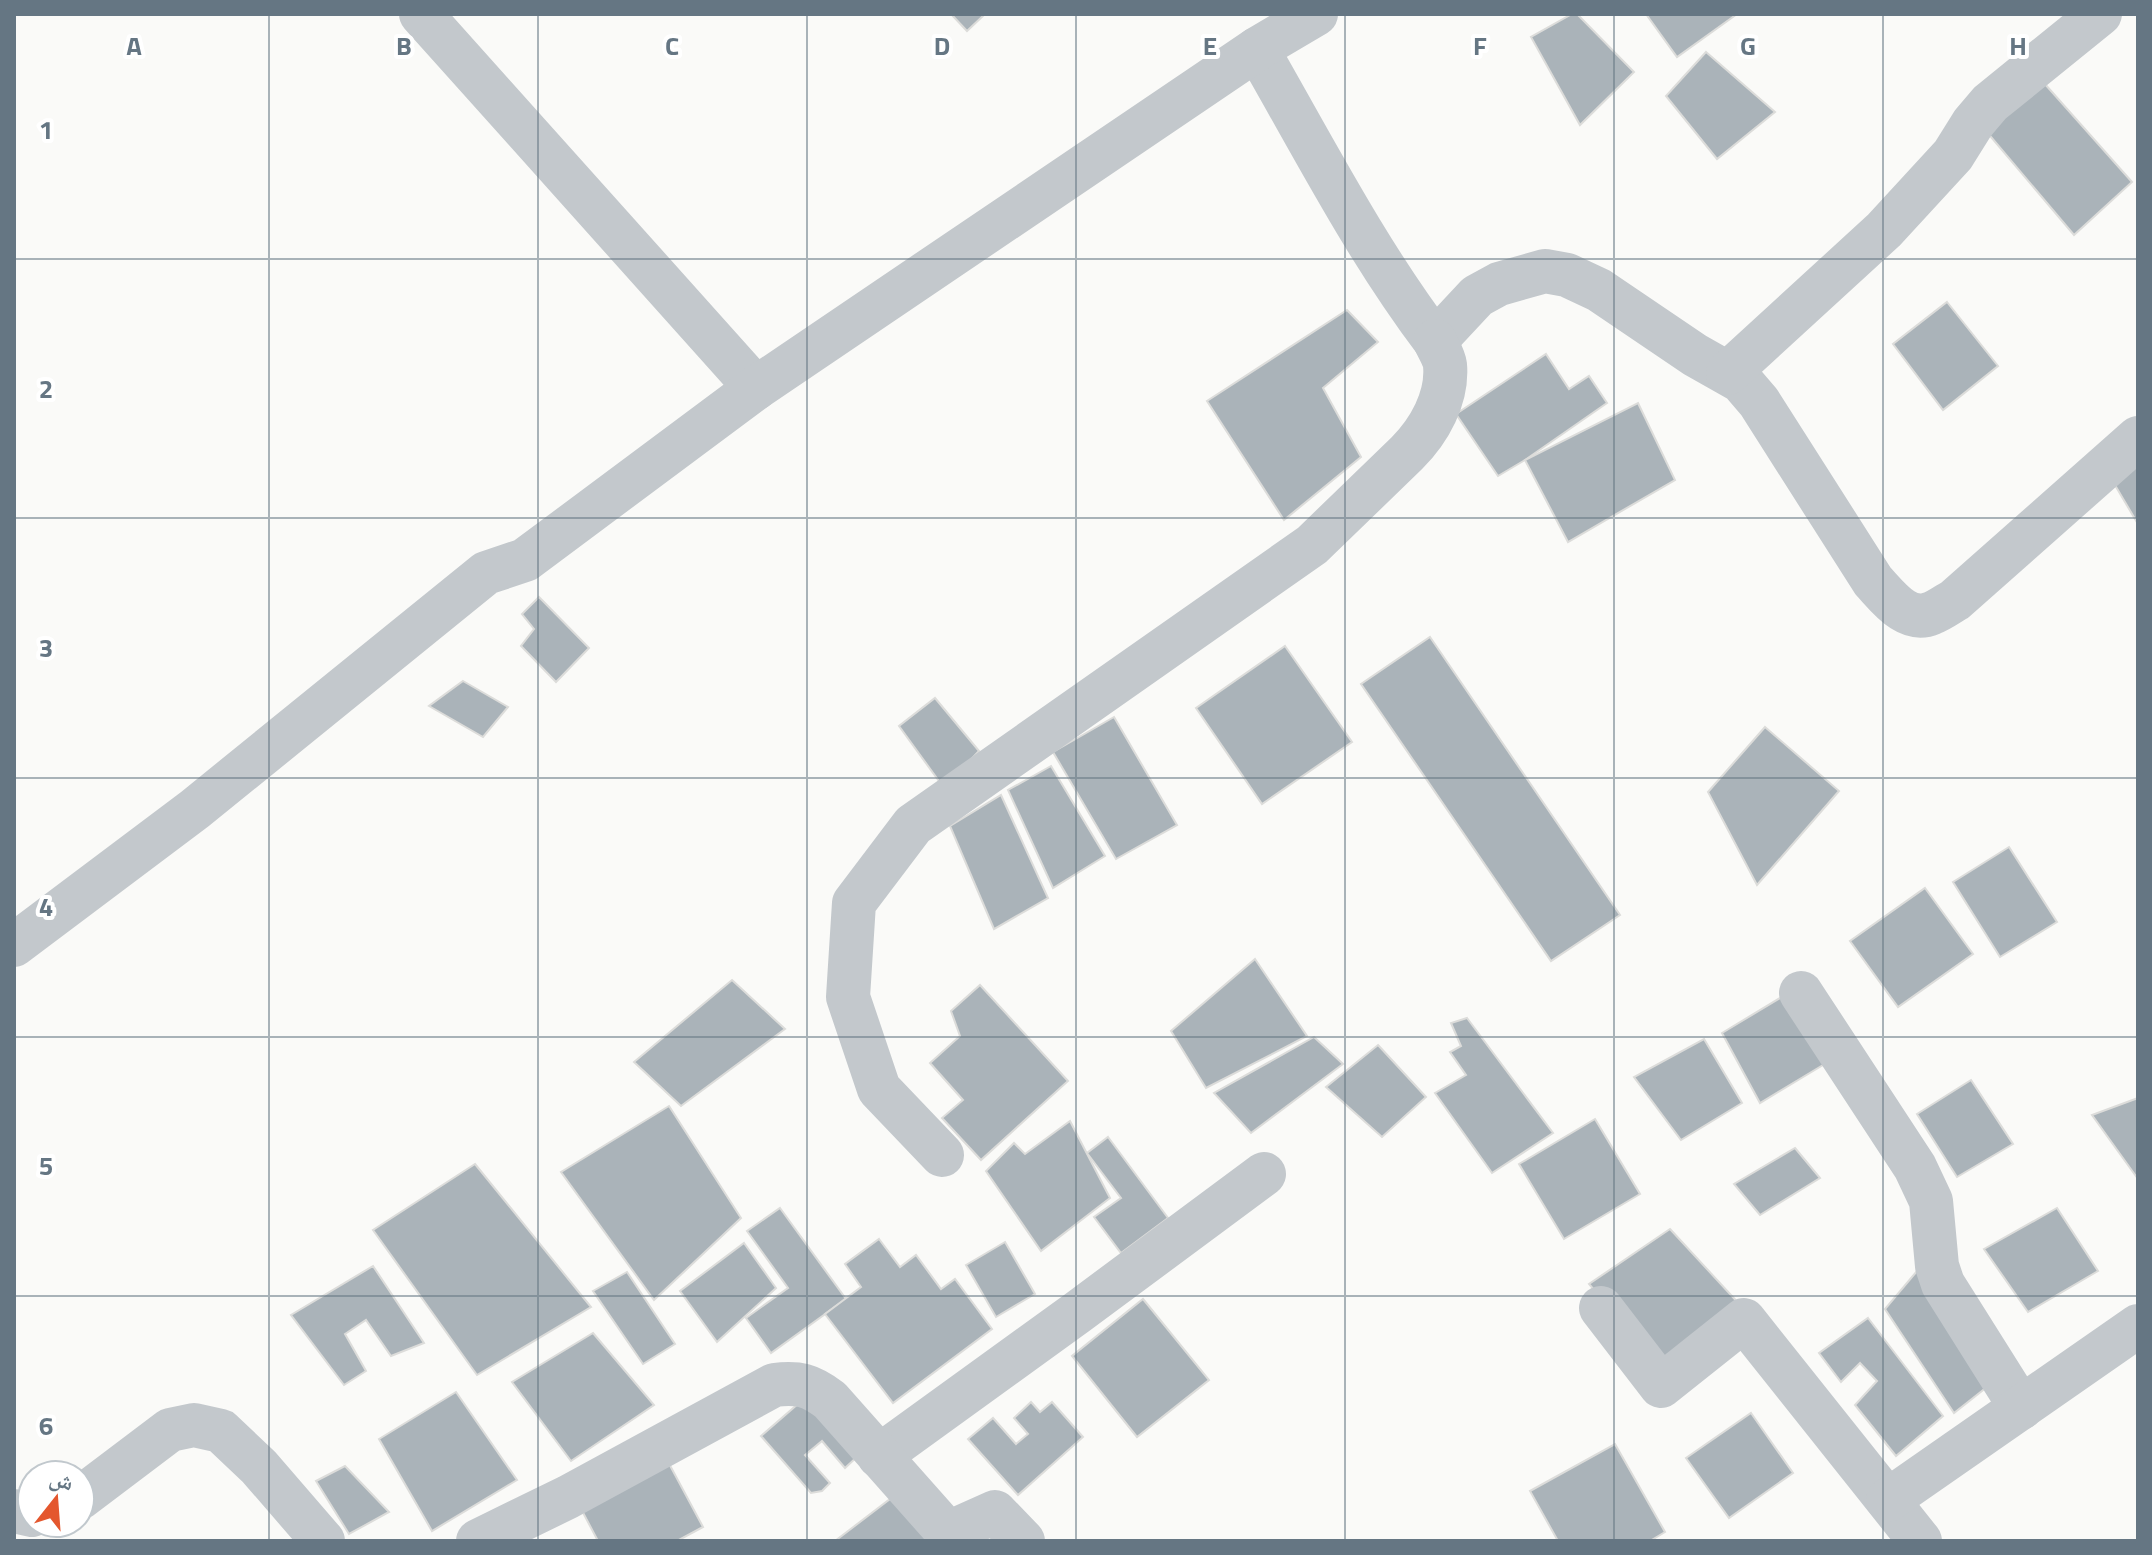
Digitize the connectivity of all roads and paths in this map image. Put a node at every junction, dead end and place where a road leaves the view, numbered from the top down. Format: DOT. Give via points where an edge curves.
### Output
graph roads {
  1 [pos="421,14"];
  2 [pos="1316,14"];
  3 [pos="2100,14"];
  4 [pos="1257,49"];
  5 [pos="1435,341"];
  6 [pos="1728,373"];
  7 [pos="756,388"];
  8 [pos="2138,438"];
  9 [pos="14,945"];
  10 [pos="1801,993"];
  11 [pos="942,1155"];
  12 [pos="1264,1174"];
  13 [pos="1601,1308"];
  14 [pos="2138,1326"];
  15 [pos="2021,1408"];
  16 [pos="879,1456"];
  17 [pos="96,1486"];
  18 [pos="1888,1500"];
  19 [pos="323,1541"];
  20 [pos="478,1541"];
  21 [pos="1023,1541"];
  22 [pos="1920,1541"];
  1 -- 7 [label="street"];
  2 -- 4 [label="street"];
  3 -- 6 [label="street" via="1990,103 1953,155 1884,230"];
  4 -- 5 [label="street" via="1355,221"];
  4 -- 7 [label="street"];
  5 -- 6 [label="street" via="1477,296 1545,271 1599,290"];
  5 -- 11 [label="street" via="1445,363 1443,390 1421,439 1312,545 913,825 854,903 848,997 879,1089"];
  6 -- 8 [label="street" via="1759,402 1873,581 1912,615 1929,614 1955,600"];
  7 -- 9 [label="street" via="525,560 486,573 195,809"];
  10 -- 15 [label="street" via="1915,1167 1931,1201 1943,1284"];
  12 -- 16 [label="street"];
  13 -- 18 [label="street" via="1661,1386 1744,1320"];
  14 -- 15 [label="street"];
  15 -- 18 [label="street"];
  16 -- 20 [label="street" via="815,1389 774,1385"];
  16 -- 21 [label="street" via="948,1533 995,1512"];
  17 -- 19 [label="street" via="170,1430 194,1425 221,1431"];
  18 -- 22 [label="street"];
}
